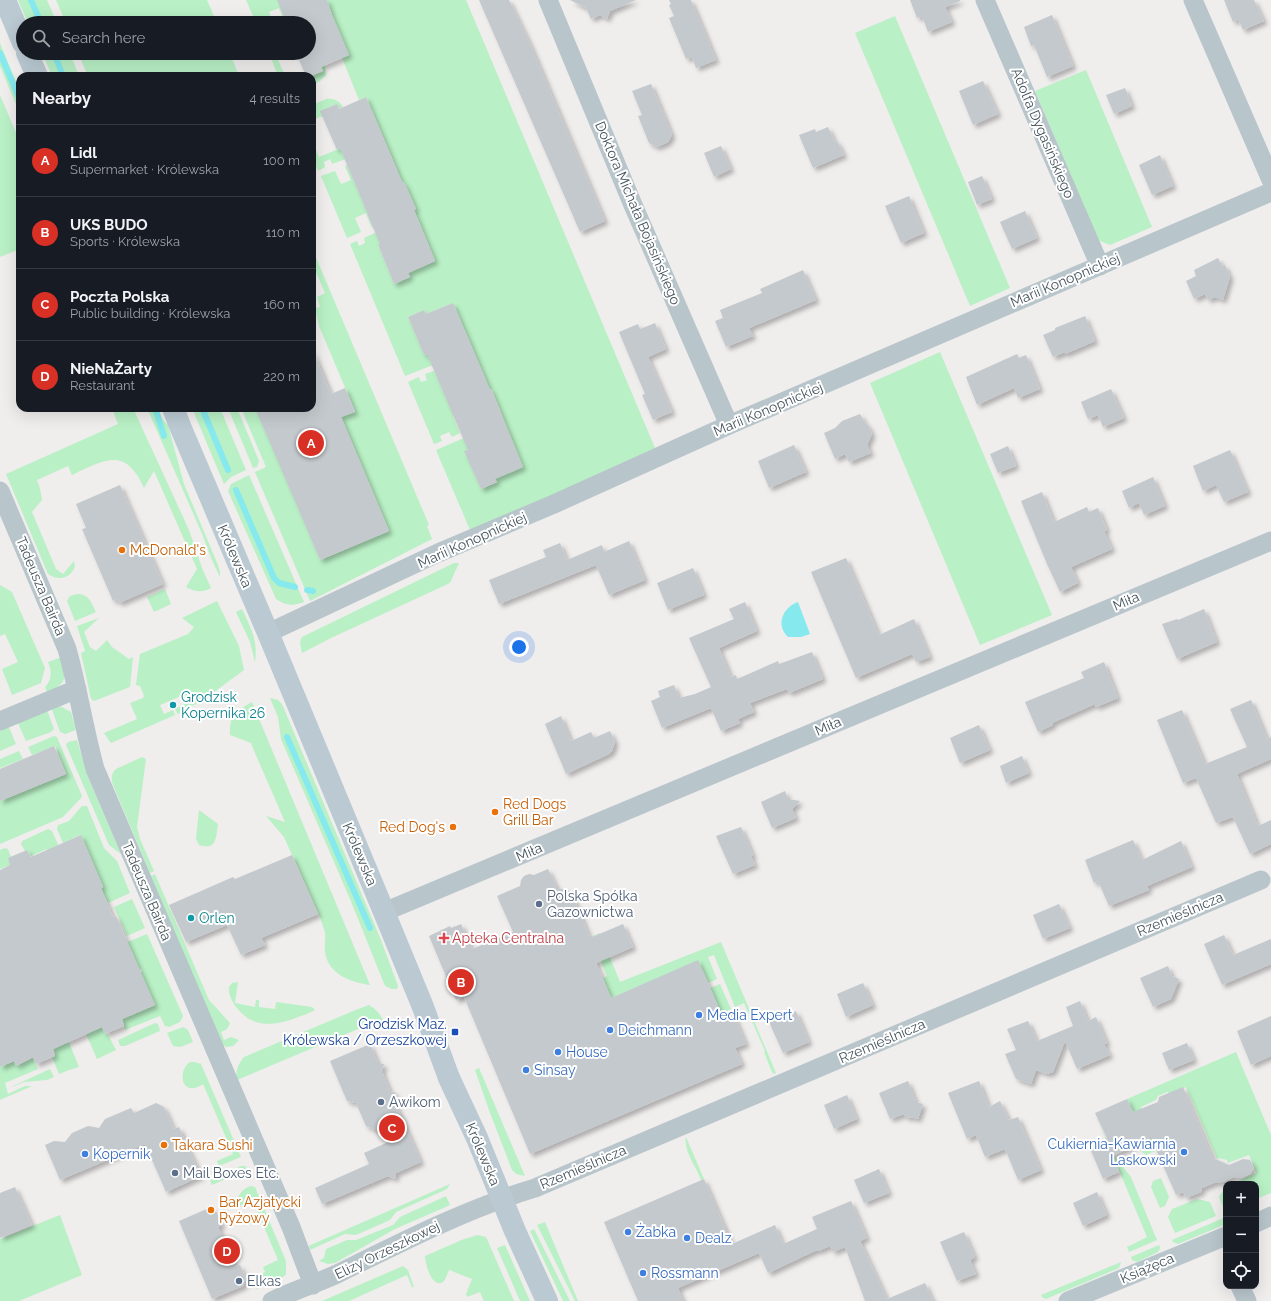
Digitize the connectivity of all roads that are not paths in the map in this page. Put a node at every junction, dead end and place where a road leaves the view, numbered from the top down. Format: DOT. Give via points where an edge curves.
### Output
graph roads {
  1 [pos="4,0"];
  2 [pos="548,0"];
  3 [pos="986,0"];
  4 [pos="1193,0"];
  5 [pos="16,27"];
  6 [pos="30,60"];
  7 [pos="35,72"];
  8 [pos="1271,180"];
  9 [pos="1271,192"];
  10 [pos="1100,266"];
  11 [pos="175,412"];
  12 [pos="729,425"];
  13 [pos="0,491"];
  14 [pos="1271,541"];
  15 [pos="268,633"];
  16 [pos="77,689"];
  17 [pos="0,721"];
  18 [pos="1261,880"];
  19 [pos="384,912"];
  20 [pos="502,1198"];
  21 [pos="1271,1216"];
  22 [pos="1259,1222"];
  23 [pos="1223,1242"];
  24 [pos="313,1285"];
  25 [pos="1241,1289"];
  26 [pos="272,1301"];
  27 [pos="546,1301"];
  28 [pos="1068,1301"];
  29 [pos="1247,1301"];
  1 -- 5 [label="main road"];
  2 -- 12 [label="street, Doktora Michała Bojasińskiego" via="633,205"];
  3 -- 10 [label="street, Adolfa Dygasińskiego"];
  4 -- 8 [label="street"];
  6 -- 7 [label="main road"];
  9 -- 10 [label="street, Marii Konopnickiej"];
  10 -- 12 [label="street, Marii Konopnickiej"];
  11 -- 15 [label="main road, Królewska"];
  12 -- 15 [label="street, Marii Konopnickiej" via="438,553"];
  13 -- 16 [label="street, Tadeusza Bairda" via="67,649"];
  14 -- 19 [label="street, Miła"];
  15 -- 19 [label="main road, Królewska"];
  16 -- 17 [label="street"];
  16 -- 24 [label="street, Tadeusza Bairda" via="95,769 291,1227"];
  18 -- 20 [label="street, Rzemieślnicza" via="535,1188"];
  19 -- 20 [label="main road, Królewska" via="449,1078"];
  20 -- 24 [label="street, Elizy Orzeszkowej" via="405,1240"];
  20 -- 27 [label="main road, Królewska"];
  21 -- 22 [label="street"];
  23 -- 28 [label="street, Książęca"];
  24 -- 26 [label="street, Elizy Orzeszkowej"];
  25 -- 29 [label="street"];
}
